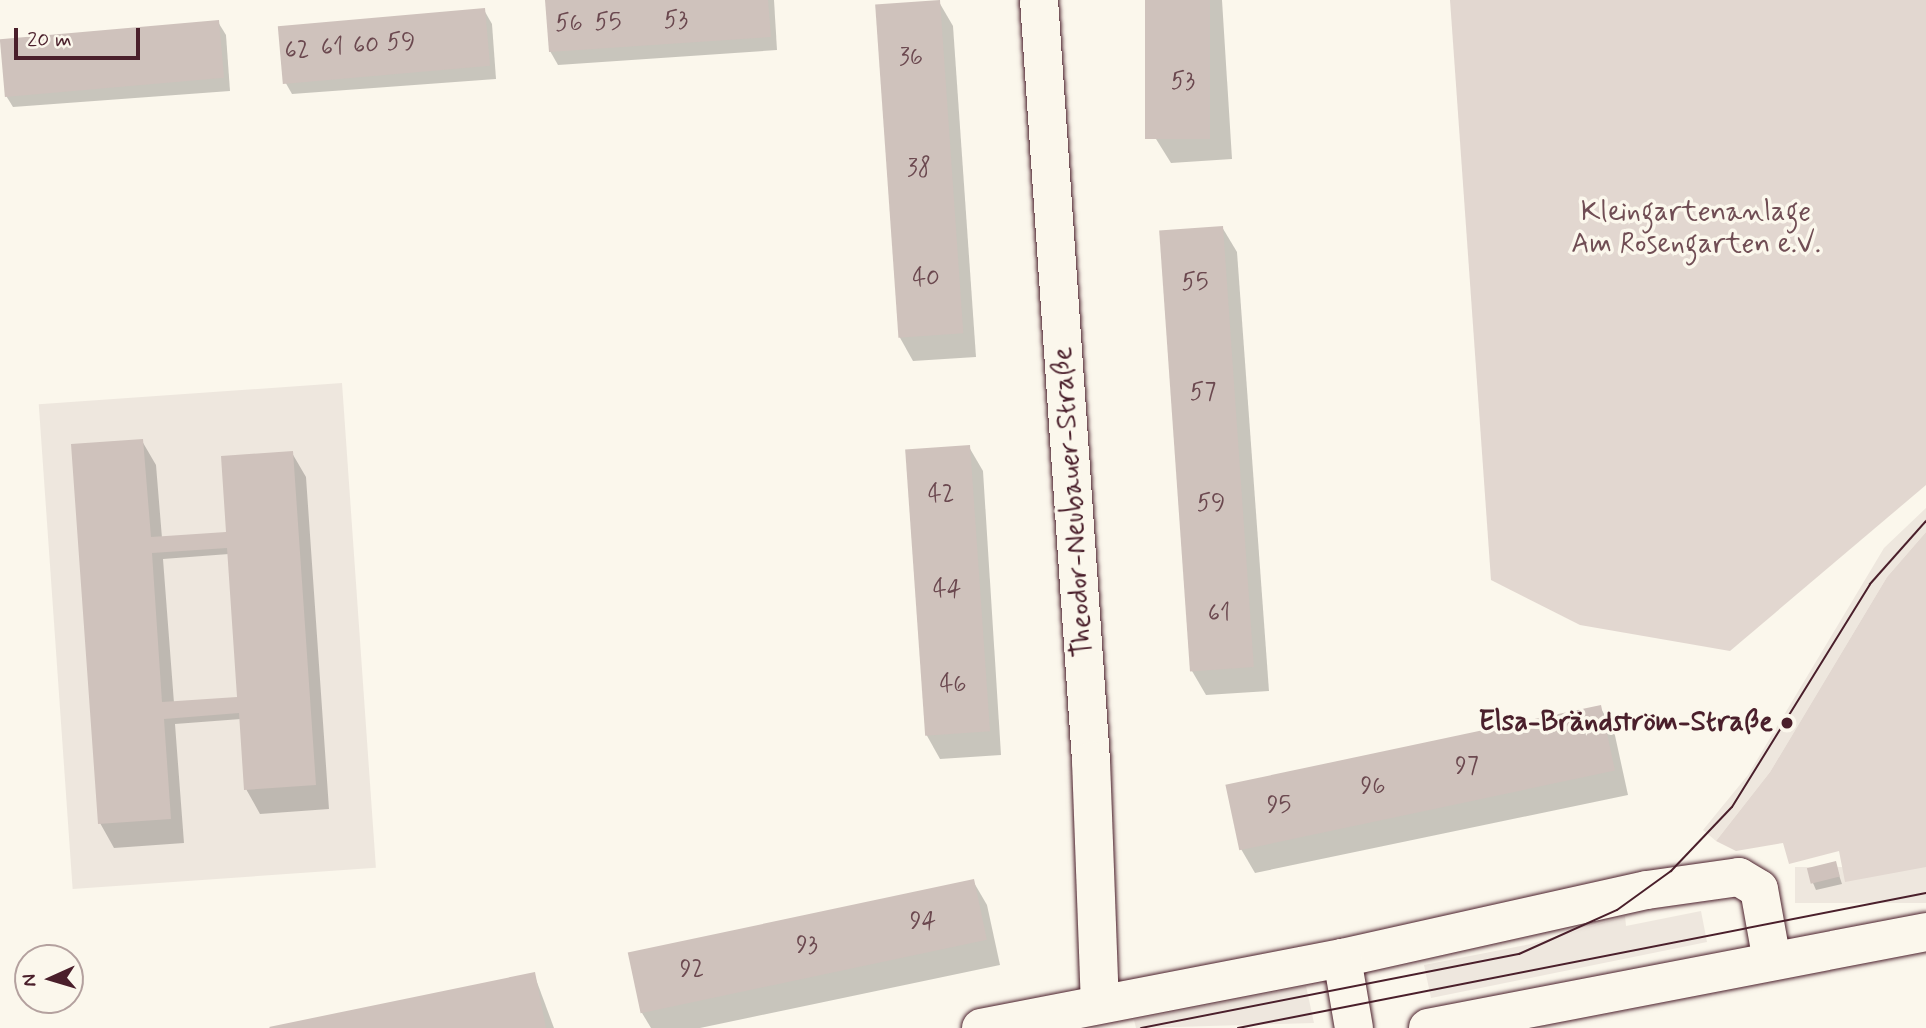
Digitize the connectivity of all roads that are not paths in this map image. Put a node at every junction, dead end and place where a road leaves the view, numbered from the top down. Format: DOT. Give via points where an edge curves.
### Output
graph roads {
  1 [pos="1039,0"];
  2 [pos="1926,932"];
  3 [pos="1342,958"];
  4 [pos="1772,961"];
  5 [pos="1102,1016"];
  6 [pos="981,1028"];
  7 [pos="1354,1028"];
  8 [pos="1427,1028"];
  1 -- 5 [label="street, Theodor-Neubauer-Straße" via="1091,761"];
  2 -- 4 [label="street"];
  3 -- 4 [label="street" via="1647,890 1739,877 1759,889"];
  3 -- 5 [label="street"];
  3 -- 7 [label="street"];
  4 -- 8 [label="street"];
  5 -- 6 [label="street"];
}
